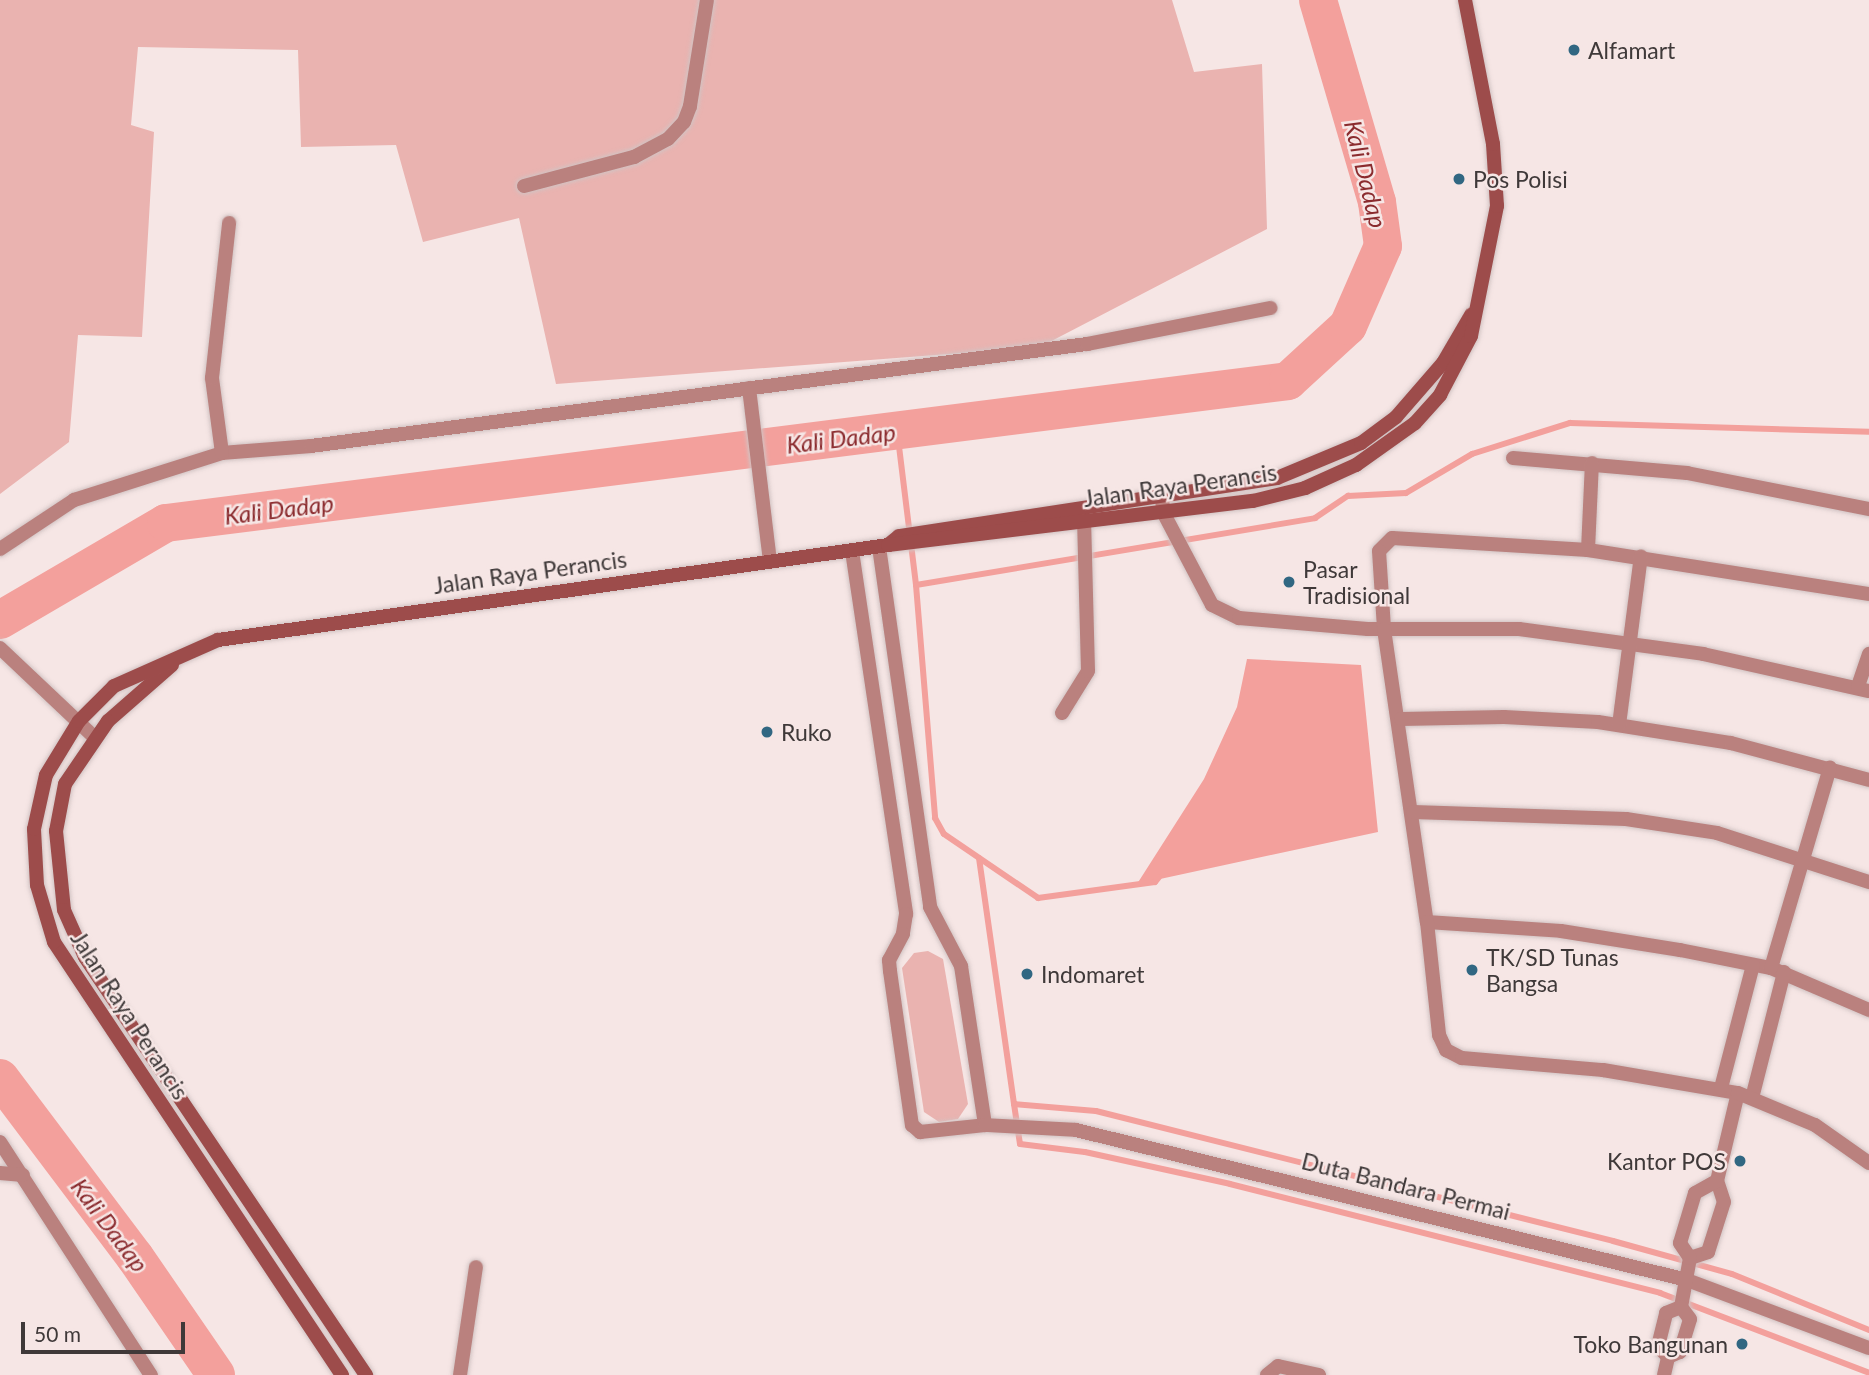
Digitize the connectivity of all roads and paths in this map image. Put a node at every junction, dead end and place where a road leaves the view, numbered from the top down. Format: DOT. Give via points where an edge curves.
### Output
graph roads {
  1 [pos="707,0"];
  2 [pos="1465,0"];
  3 [pos="524,186"];
  4 [pos="229,223"];
  5 [pos="1271,308"];
  6 [pos="1474,310"];
  7 [pos="750,388"];
  8 [pos="222,453"];
  9 [pos="1513,458"];
  10 [pos="1592,463"];
  11 [pos="1162,496"];
  12 [pos="1869,509"];
  13 [pos="1163,512"];
  14 [pos="1084,521"];
  15 [pos="918,539"];
  16 [pos="892,544"];
  17 [pos="0,548"];
  18 [pos="1588,550"];
  19 [pos="852,551"];
  20 [pos="1641,556"];
  21 [pos="770,562"];
  22 [pos="1869,594"];
  23 [pos="1384,629"];
  24 [pos="1632,642"];
  25 [pos="0,649"];
  26 [pos="1869,654"];
  27 [pos="182,658"];
  28 [pos="1863,688"];
  29 [pos="1062,713"];
  30 [pos="1401,719"];
  31 [pos="79,721"];
  32 [pos="1619,725"];
  33 [pos="93,737"];
  34 [pos="1830,767"];
  35 [pos="1869,780"];
  36 [pos="1413,812"];
  37 [pos="1803,858"];
  38 [pos="1869,882"];
  39 [pos="1427,922"];
  40 [pos="1754,965"];
  41 [pos="1778,970"];
  42 [pos="1869,1010"];
  43 [pos="1721,1088"];
  44 [pos="1738,1093"];
  45 [pos="1752,1098"];
  46 [pos="985,1125"];
  47 [pos="0,1142"];
  48 [pos="1869,1163"];
  49 [pos="0,1173"];
  50 [pos="23,1175"];
  51 [pos="1717,1181"];
  52 [pos="476,1267"];
  53 [pos="1687,1280"];
  54 [pos="1869,1348"];
  55 [pos="1668,1357"];
  56 [pos="151,1375"];
  57 [pos="342,1375"];
  58 [pos="366,1375"];
  59 [pos="460,1375"];
  60 [pos="1267,1375"];
  61 [pos="1319,1375"];
  62 [pos="1664,1375"];
  1 -- 3 [label="street" via="690,106 684,122 668,139 635,157"];
  2 -- 6 [label="street, Jalan Raya Perancis" via="1493,144 1497,206"];
  4 -- 8 [label="street" via="212,379"];
  5 -- 7 [label="street" via="1087,345"];
  6 -- 11 [label="street, Jalan Raya Perancis" via="1419,394 1361,443 1277,478"];
  6 -- 13 [label="street, Jalan Raya Perancis" via="1471,336 1440,395 1387,446 1330,478 1283,495"];
  7 -- 8 [label="street" via="311,446"];
  7 -- 21 [label="street"];
  8 -- 17 [label="street" via="74,500"];
  9 -- 10 [label="street"];
  10 -- 12 [label="street" via="1687,473"];
  10 -- 18 [label="street"];
  11 -- 13 [label="street"];
  11 -- 15 [label="street, Jalan Raya Perancis"];
  13 -- 14 [label="street, Jalan Raya Perancis"];
  13 -- 23 [label="street" via="1212,605 1224,613"];
  14 -- 15 [label="street, Jalan Raya Perancis"];
  14 -- 29 [label="street" via="1089,575 1088,671"];
  15 -- 16 [label="street, Jalan Raya Perancis"];
  16 -- 19 [label="street, Jalan Raya Perancis"];
  16 -- 46 [label="street" via="930,907 961,965"];
  18 -- 20 [label="street"];
  18 -- 23 [label="street" via="1392,538 1379,551"];
  19 -- 21 [label="street, Jalan Raya Perancis"];
  19 -- 46 [label="street, Duta Bandara Permai" via="906,914 890,971 912,1125 920,1132"];
  20 -- 22 [label="street"];
  20 -- 24 [label="street"];
  21 -- 27 [label="street, Jalan Raya Perancis" via="218,640"];
  23 -- 24 [label="street" via="1519,629"];
  23 -- 30 [label="street"];
  24 -- 28 [label="street"];
  24 -- 32 [label="street"];
  25 -- 31 [label="street"];
  26 -- 28 [label="street"];
  27 -- 31 [label="street, Jalan Raya Perancis" via="153,666 114,686"];
  27 -- 33 [label="street, Jalan Raya Perancis"];
  30 -- 32 [label="street" via="1504,717"];
  30 -- 36 [label="street"];
  31 -- 33 [label="street"];
  31 -- 57 [label="street, Jalan Raya Perancis" via="47,775 34,829 37,886 54,942"];
  32 -- 34 [label="street" via="1731,743"];
  33 -- 58 [label="street, Jalan Raya Perancis" via="65,784 58,809 58,885 73,934"];
  34 -- 35 [label="street"];
  34 -- 37 [label="street"];
  36 -- 37 [label="street" via="1626,819 1717,833"];
  36 -- 39 [label="street"];
  37 -- 38 [label="street"];
  37 -- 41 [label="street"];
  39 -- 40 [label="street" via="1561,931"];
  39 -- 43 [label="street" via="1439,1035 1446,1050 1462,1058 1603,1070"];
  40 -- 41 [label="street"];
  40 -- 43 [label="street"];
  41 -- 42 [label="street"];
  41 -- 45 [label="street"];
  43 -- 44 [label="street"];
  44 -- 45 [label="street"];
  44 -- 51 [label="street"];
  45 -- 48 [label="street" via="1815,1125"];
  46 -- 53 [label="street, Duta Bandara Permai" via="1076,1130"];
  47 -- 50 [label="street"];
  49 -- 50 [label="street"];
  50 -- 56 [label="street"];
  51 -- 53 [label="street" via="1724,1202 1708,1252"];
  51 -- 53 [label="street" via="1695,1193 1680,1243"];
  52 -- 59 [label="street"];
  53 -- 54 [label="street, Duta Bandara Permai"];
  53 -- 55 [label="street" via="1690,1319 1681,1352"];
  53 -- 55 [label="street" via="1666,1313 1660,1335 1658,1346"];
  55 -- 62 [label="street"];
  60 -- 61 [label="street" via="1278,1366"];
}
